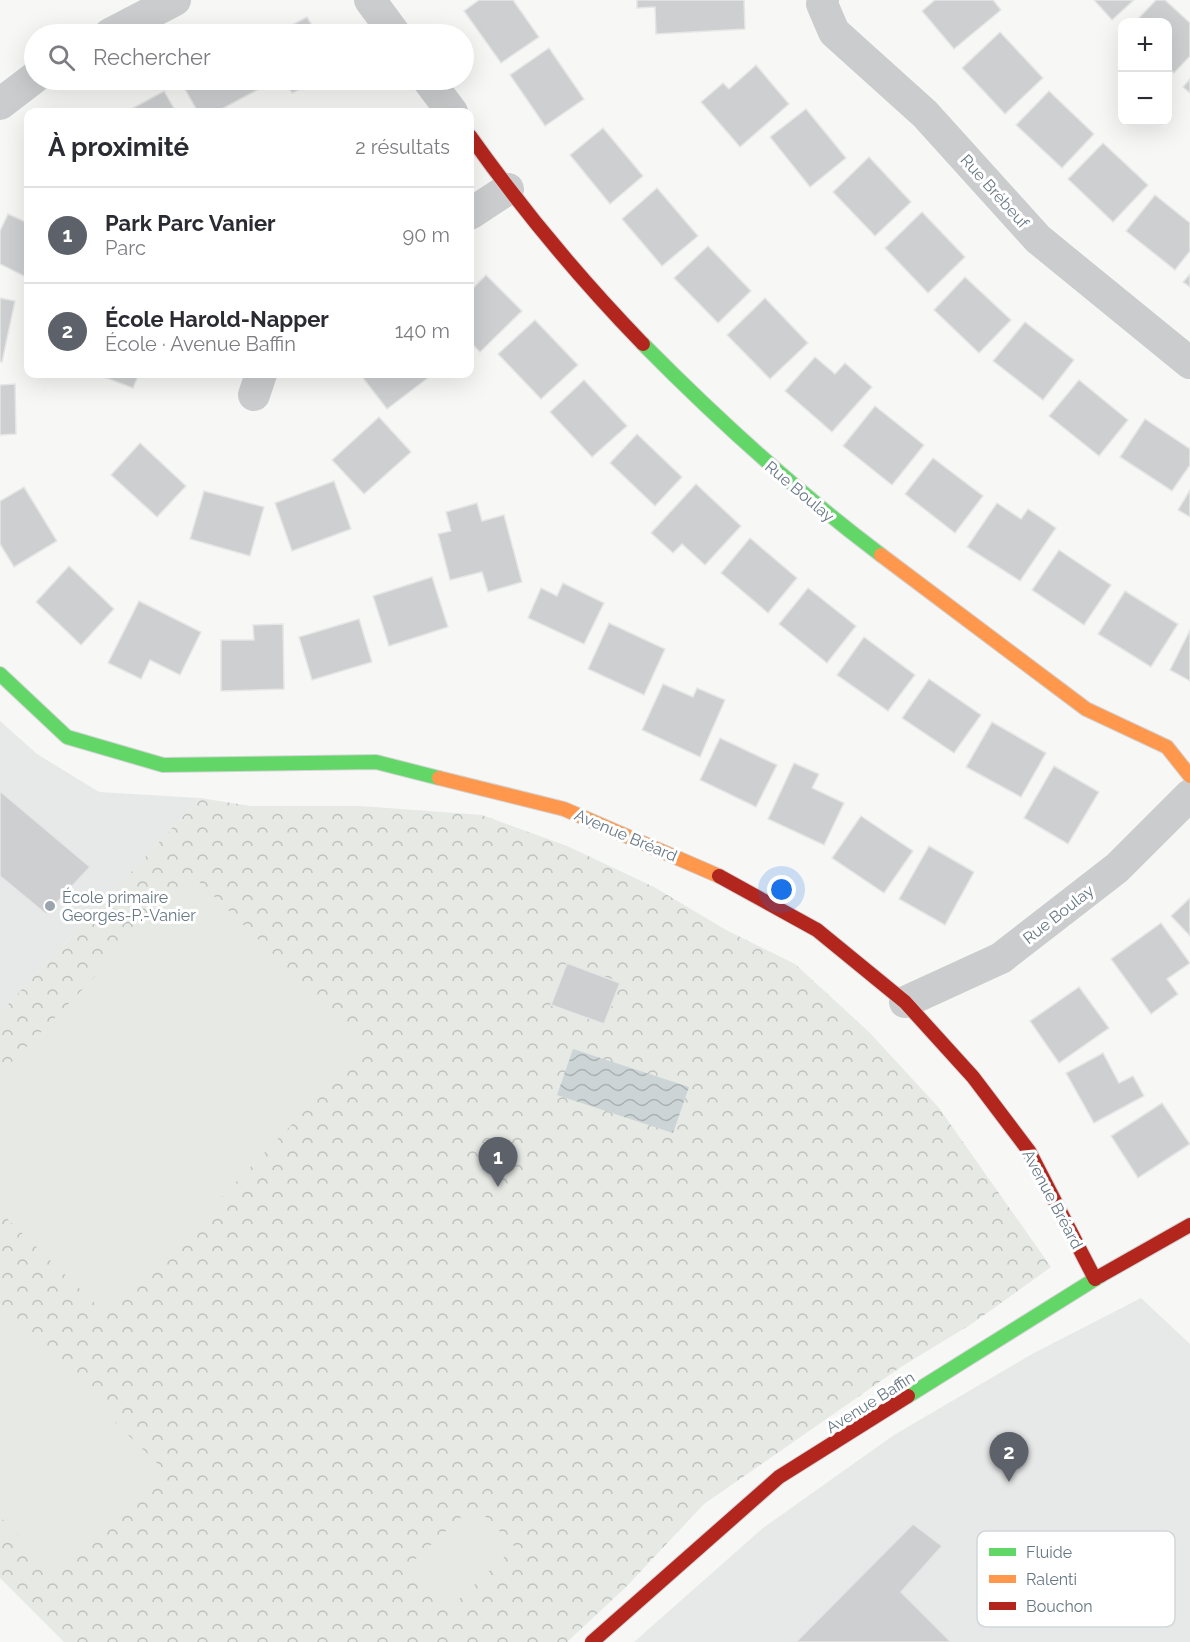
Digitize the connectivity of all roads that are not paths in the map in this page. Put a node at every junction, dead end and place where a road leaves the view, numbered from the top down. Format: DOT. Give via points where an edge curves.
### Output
graph roads {
  1 [pos="175,0"];
  2 [pos="370,0"];
  3 [pos="824,0"];
  4 [pos="129,24"];
  5 [pos="388,24"];
  6 [pos="24,86"];
  7 [pos="436,90"];
  8 [pos="0,104"];
  9 [pos="450,108"];
  10 [pos="474,142"];
  11 [pos="508,189"];
  12 [pos="474,211"];
  13 [pos="1190,363"];
  14 [pos="0,674"];
  15 [pos="1190,777"];
  16 [pos="1190,795"];
  17 [pos="904,1002"];
  18 [pos="1190,1225"];
  19 [pos="1095,1279"];
  20 [pos="592,1642"];
  1 -- 4 [label="street"];
  2 -- 5 [label="street"];
  3 -- 13 [label="street, Rue Brébeuf" via="822,4 834,32 925,114 1038,239"];
  6 -- 8 [label="street"];
  7 -- 9 [label="street"];
  10 -- 11 [label="street, Rue Boulay"];
  11 -- 12 [label="street"];
  11 -- 15 [label="street, Rue Boulay" via="624,324 708,410 811,502 1086,709 1167,747"];
  14 -- 17 [label="street, Avenue Bréard" via="67,737 164,765 376,762 564,809 704,868 817,930"];
  16 -- 17 [label="street, Rue Boulay" via="1117,868 1001,958"];
  17 -- 19 [label="street, Avenue Bréard" via="973,1077 1029,1151"];
  18 -- 19 [label="street, Avenue Baffin"];
  19 -- 20 [label="street, Avenue Baffin" via="779,1477"];
}
